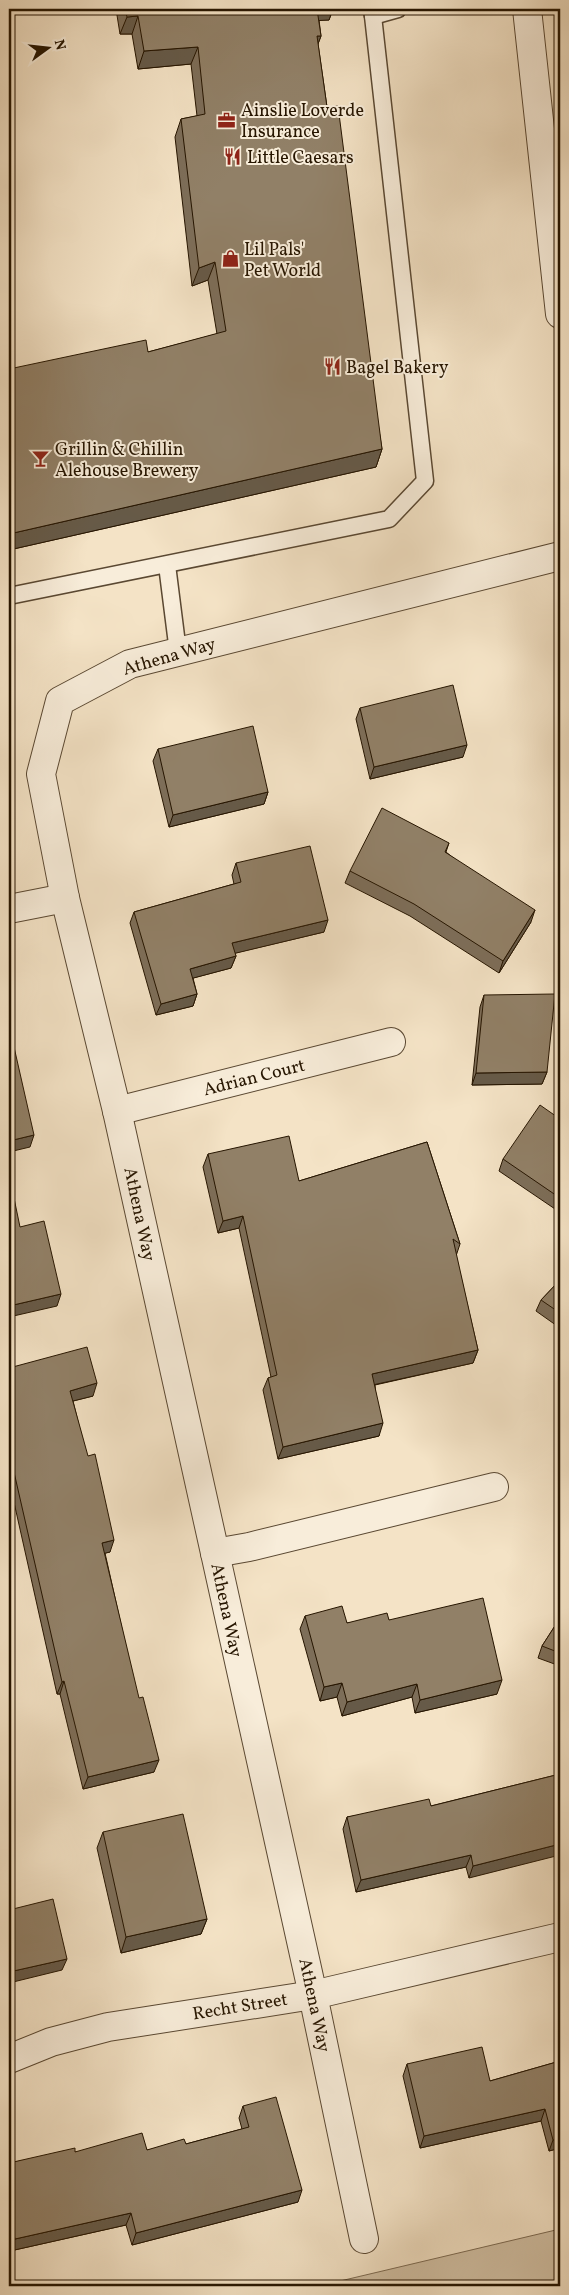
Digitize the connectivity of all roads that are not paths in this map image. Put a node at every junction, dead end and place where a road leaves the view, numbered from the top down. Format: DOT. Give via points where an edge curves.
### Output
graph roads {
  1 [pos="398,9"];
  2 [pos="527,9"];
  3 [pos="372,12"];
  4 [pos="560,314"];
  5 [pos="560,556"];
  6 [pos="167,565"];
  7 [pos="9,596"];
  8 [pos="178,652"];
  9 [pos="65,898"];
  10 [pos="9,909"];
  11 [pos="391,1042"];
  12 [pos="117,1111"];
  13 [pos="494,1487"];
  14 [pos="215,1553"];
  15 [pos="560,1937"];
  16 [pos="313,1995"];
  17 [pos="9,2059"];
  18 [pos="364,2240"];
  1 -- 3 [label="lane"];
  2 -- 4 [label="street"];
  3 -- 6 [label="lane" via="425,481 389,520"];
  5 -- 8 [label="street, Athena Way"];
  6 -- 7 [label="lane"];
  6 -- 8 [label="lane"];
  8 -- 9 [label="street, Athena Way" via="130,664 60,701 41,774"];
  9 -- 10 [label="street"];
  9 -- 12 [label="street, Athena Way"];
  11 -- 12 [label="street, Adrian Court"];
  12 -- 14 [label="street, Athena Way"];
  13 -- 14 [label="street"];
  14 -- 16 [label="street, Athena Way"];
  15 -- 16 [label="street, Recht Street"];
  16 -- 17 [label="street, Recht Street" via="108,2027 51,2042"];
  16 -- 18 [label="street, Athena Way"];
}
